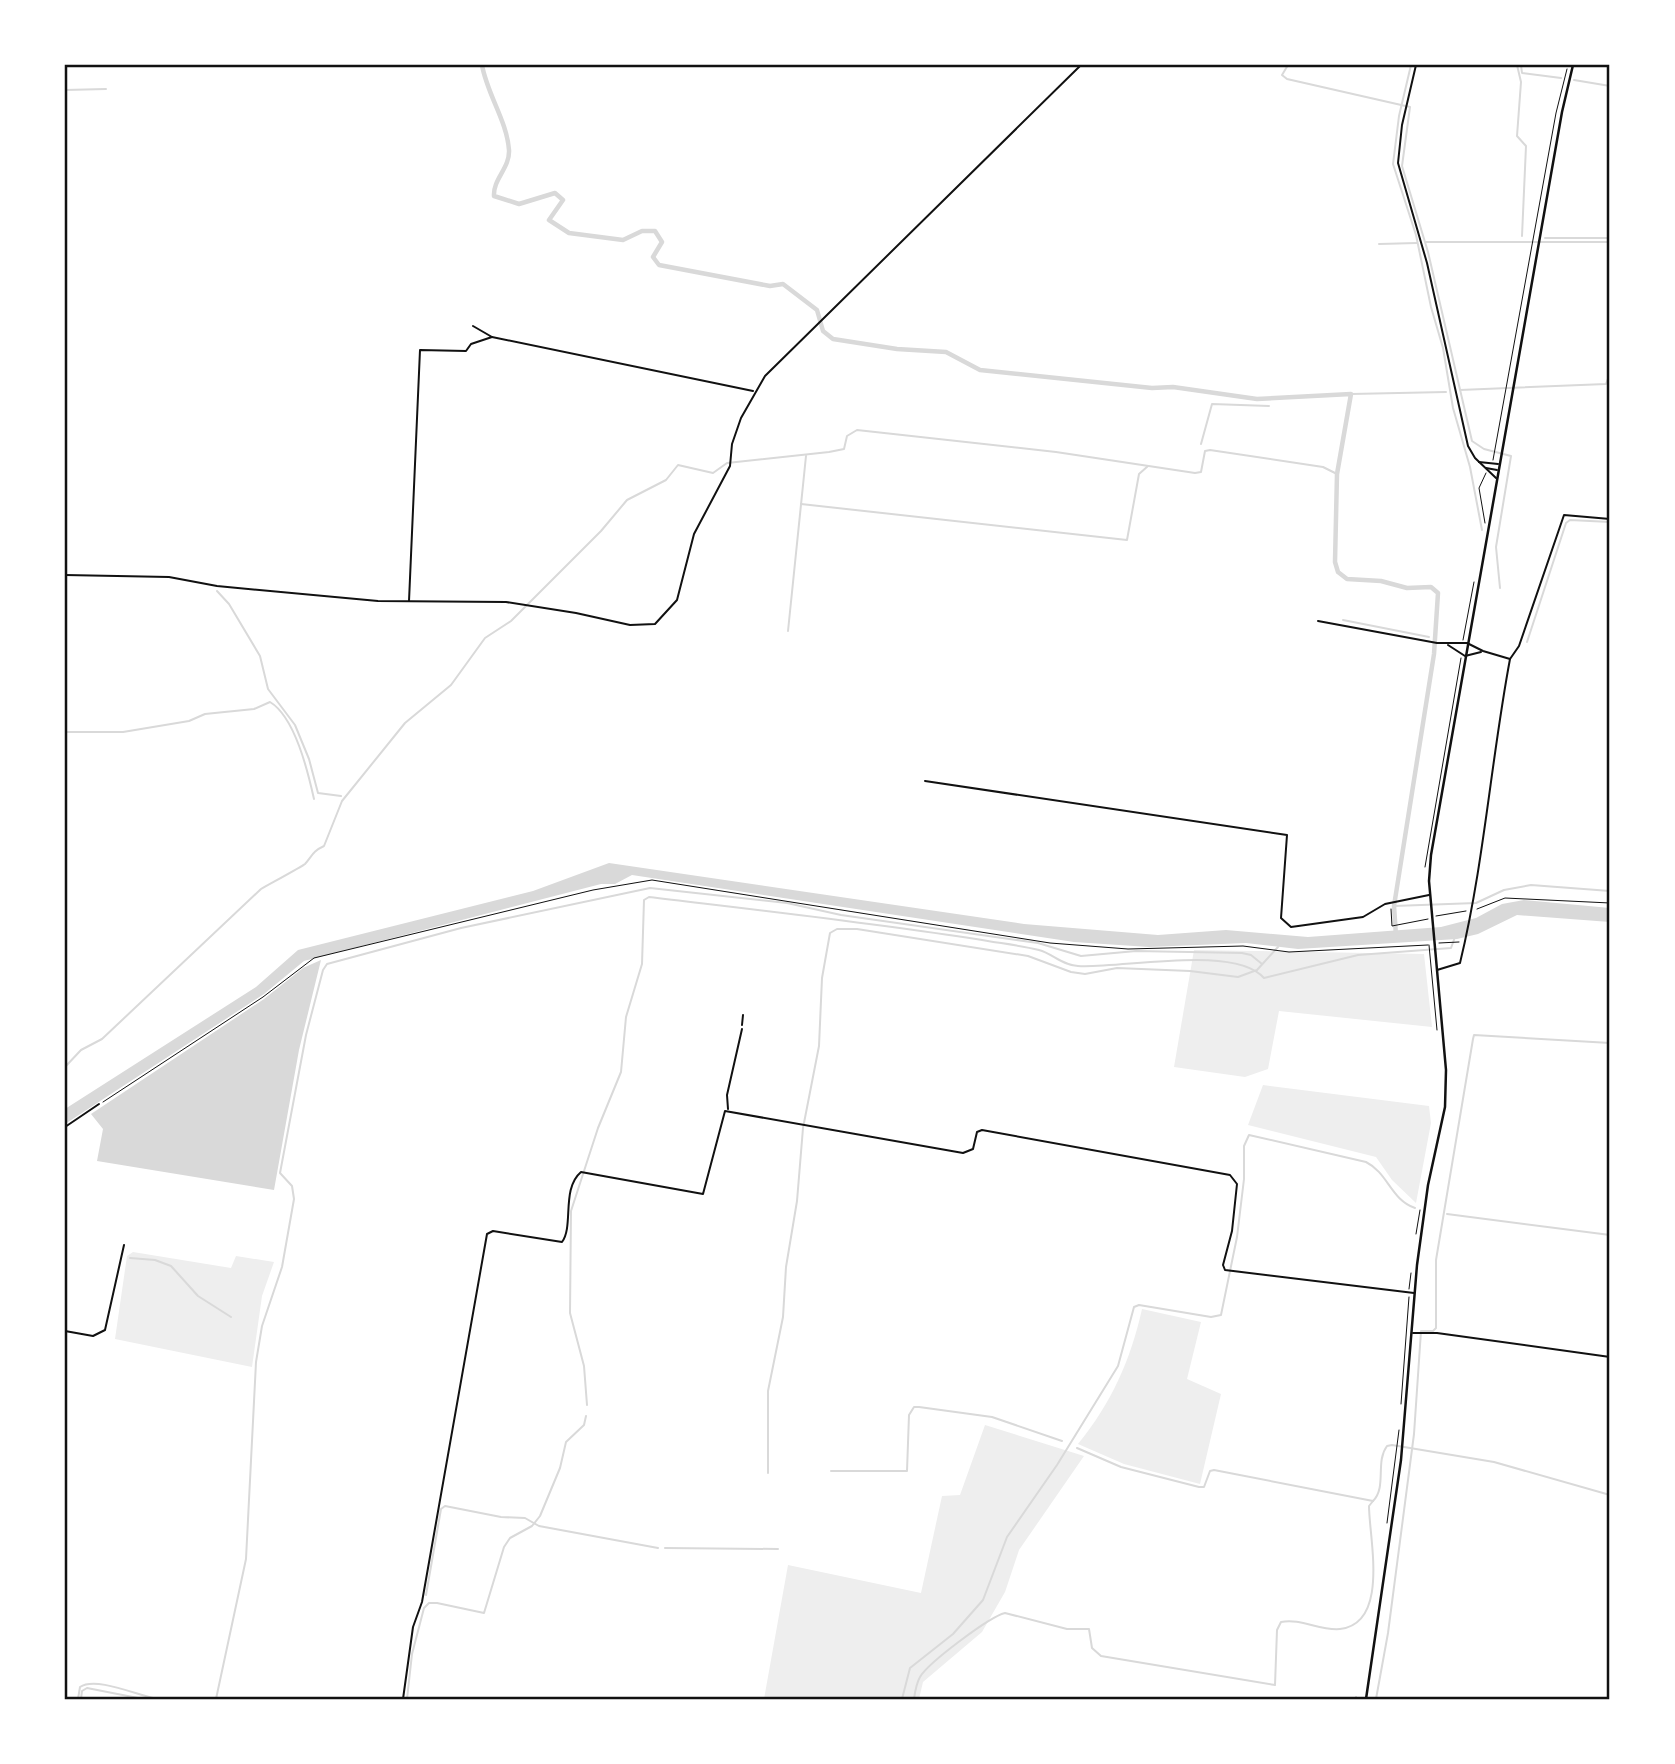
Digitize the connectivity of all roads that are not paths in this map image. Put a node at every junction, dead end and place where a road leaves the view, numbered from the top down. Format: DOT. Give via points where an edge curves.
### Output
graph roads {
  1 [pos="1081,65"];
  2 [pos="1416,65"];
  3 [pos="1571,65"];
  4 [pos="473,326"];
  5 [pos="492,337"];
  6 [pos="754,392"];
  7 [pos="1478,461"];
  8 [pos="1499,464"];
  9 [pos="1487,469"];
  10 [pos="1498,470"];
  11 [pos="1496,479"];
  12 [pos="1610,519"];
  13 [pos="65,575"];
  14 [pos="409,602"];
  15 [pos="1318,621"];
  16 [pos="1465,643"];
  17 [pos="1447,645"];
  18 [pos="1483,651"];
  19 [pos="1463,655"];
  20 [pos="1510,659"];
  21 [pos="925,781"];
  22 [pos="1430,895"];
  23 [pos="1437,970"];
  24 [pos="743,1015"];
  25 [pos="99,1104"];
  26 [pos="728,1110"];
  27 [pos="65,1127"];
  28 [pos="124,1245"];
  29 [pos="1415,1293"];
  30 [pos="65,1331"];
  31 [pos="1412,1333"];
  32 [pos="1610,1357"];
  33 [pos="403,1699"];
  34 [pos="1366,1699"];
  1 -- 6 [label="street" via="822,317"];
  2 -- 7 [label="street" via="1398,163 1427,263 1464,432"];
  3 -- 8 [label="main road"];
  4 -- 5 [label="street"];
  5 -- 6 [label="street"];
  5 -- 14 [label="street" via="471,344 466,352 420,349"];
  6 -- 14 [label="street" via="733,436 730,466 694,534 677,600 655,624 631,625 472,600"];
  7 -- 8 [label="street"];
  7 -- 9 [label="street"];
  8 -- 10 [label="main road"];
  9 -- 10 [label="street"];
  9 -- 11 [label="street"];
  10 -- 11 [label="main road"];
  11 -- 16 [label="main road"];
  12 -- 20 [label="street" via="1564,514 1519,646"];
  13 -- 14 [label="street" via="169,577 217,586"];
  15 -- 17 [label="street"];
  16 -- 17 [label="street"];
  16 -- 18 [label="street"];
  16 -- 19 [label="main road"];
  17 -- 19 [label="street"];
  18 -- 19 [label="street"];
  18 -- 20 [label="street"];
  19 -- 22 [label="main road" via="1432,848"];
  20 -- 23 [label="street" via="1473,910 1460,964"];
  21 -- 22 [label="street" via="1287,835 1281,918 1291,927 1363,917 1390,903"];
  22 -- 23 [label="main road"];
  23 -- 29 [label="main road" via="1447,1090 1424,1205"];
  24 -- 26 [label="street"];
  25 -- 27 [label="street"];
  26 -- 29 [label="street" via="963,1153 973,1149 977,1132 982,1130 1230,1175 1237,1184 1233,1231 1223,1265 1228,1271"];
  26 -- 33 [label="street" via="706,1191 701,1195 577,1174 562,1242 493,1231 486,1237"];
  28 -- 30 [label="street" via="105,1330 93,1336"];
  29 -- 31 [label="main road"];
  31 -- 32 [label="street"];
  31 -- 34 [label="main road" via="1401,1461"];
}
